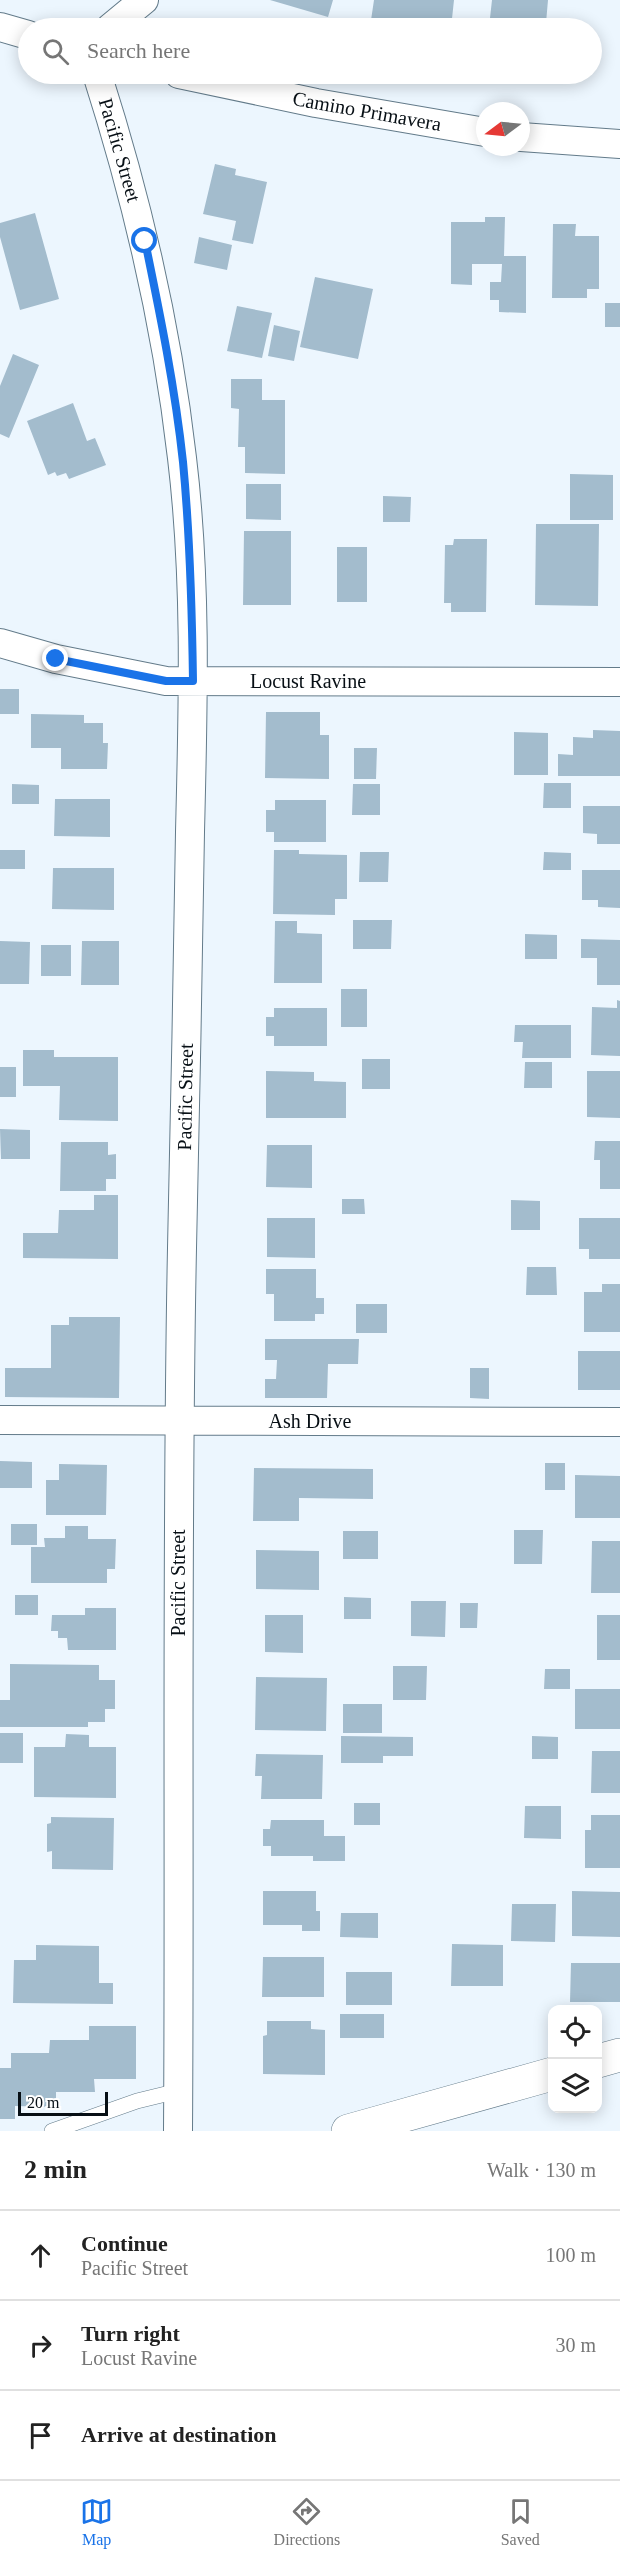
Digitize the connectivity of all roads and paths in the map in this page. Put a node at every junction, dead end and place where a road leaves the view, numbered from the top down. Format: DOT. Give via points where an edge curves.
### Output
graph roads {
  1 [pos="144,0"];
  2 [pos="122,18"];
  3 [pos="0,27"];
  4 [pos="18,32"];
  5 [pos="100,84"];
  6 [pos="226,84"];
  7 [pos="476,130"];
  8 [pos="530,137"];
  9 [pos="620,144"];
  10 [pos="0,643"];
  11 [pos="193,681"];
  12 [pos="620,682"];
  13 [pos="0,1420"];
  14 [pos="178,1420"];
  15 [pos="620,1422"];
  16 [pos="620,2055"];
  17 [pos="602,2060"];
  18 [pos="548,2075"];
  19 [pos="178,2091"];
  20 [pos="52,2131"];
  21 [pos="178,2131"];
  22 [pos="348,2131"];
  1 -- 2 [label="street"];
  3 -- 4 [label="street"];
  5 -- 11 [label="street, Pacific Street" via="145,241 164,334 185,483"];
  6 -- 7 [label="street, Camino Primavera"];
  8 -- 9 [label="street"];
  10 -- 11 [label="street, Locust Ravine" via="56,659 166,681"];
  11 -- 12 [label="street, Locust Ravine"];
  11 -- 14 [label="street, Pacific Street"];
  13 -- 14 [label="street, Ash Drive"];
  14 -- 15 [label="street, Ash Drive"];
  14 -- 19 [label="street, Pacific Street"];
  16 -- 17 [label="main road"];
  18 -- 22 [label="main road"];
  19 -- 20 [label="lane"];
  19 -- 21 [label="street, Pacific Street"];
}
